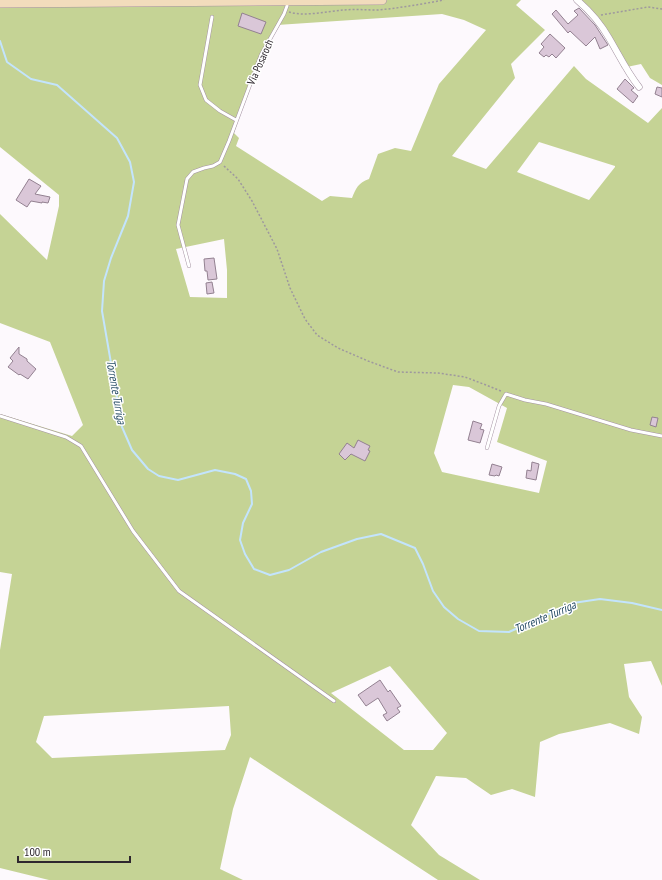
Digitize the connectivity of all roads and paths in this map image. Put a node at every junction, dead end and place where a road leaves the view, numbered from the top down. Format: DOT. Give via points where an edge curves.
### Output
graph roads {
  1 [pos="382,0"];
  2 [pos="577,0"];
  3 [pos="0,3"];
  4 [pos="287,6"];
  5 [pos="662,9"];
  6 [pos="594,16"];
  7 [pos="212,17"];
  8 [pos="639,87"];
  9 [pos="236,120"];
  10 [pos="220,162"];
  11 [pos="189,266"];
  12 [pos="506,394"];
  13 [pos="0,416"];
  14 [pos="662,436"];
  15 [pos="487,448"];
  16 [pos="334,701"];
  1 -- 3 [label="main road"];
  2 -- 6 [label="street"];
  4 -- 9 [label="lane, Via Posaroch" via="260,55"];
  5 -- 6 [label="path" via="648,7"];
  6 -- 8 [label="street"];
  7 -- 9 [label="lane" via="200,85 206,100"];
  9 -- 10 [label="lane, Via Posaroch"];
  10 -- 11 [label="lane" via="193,172 187,179 178,225"];
  10 -- 12 [label="path" via="238,179 252,202 277,249 290,288 305,320 317,335 338,348 398,372 465,377"];
  12 -- 14 [label="lane" via="631,430"];
  12 -- 15 [label="lane" via="499,406"];
  13 -- 16 [label="lane" via="66,437 81,446 133,531 179,591"];
}
